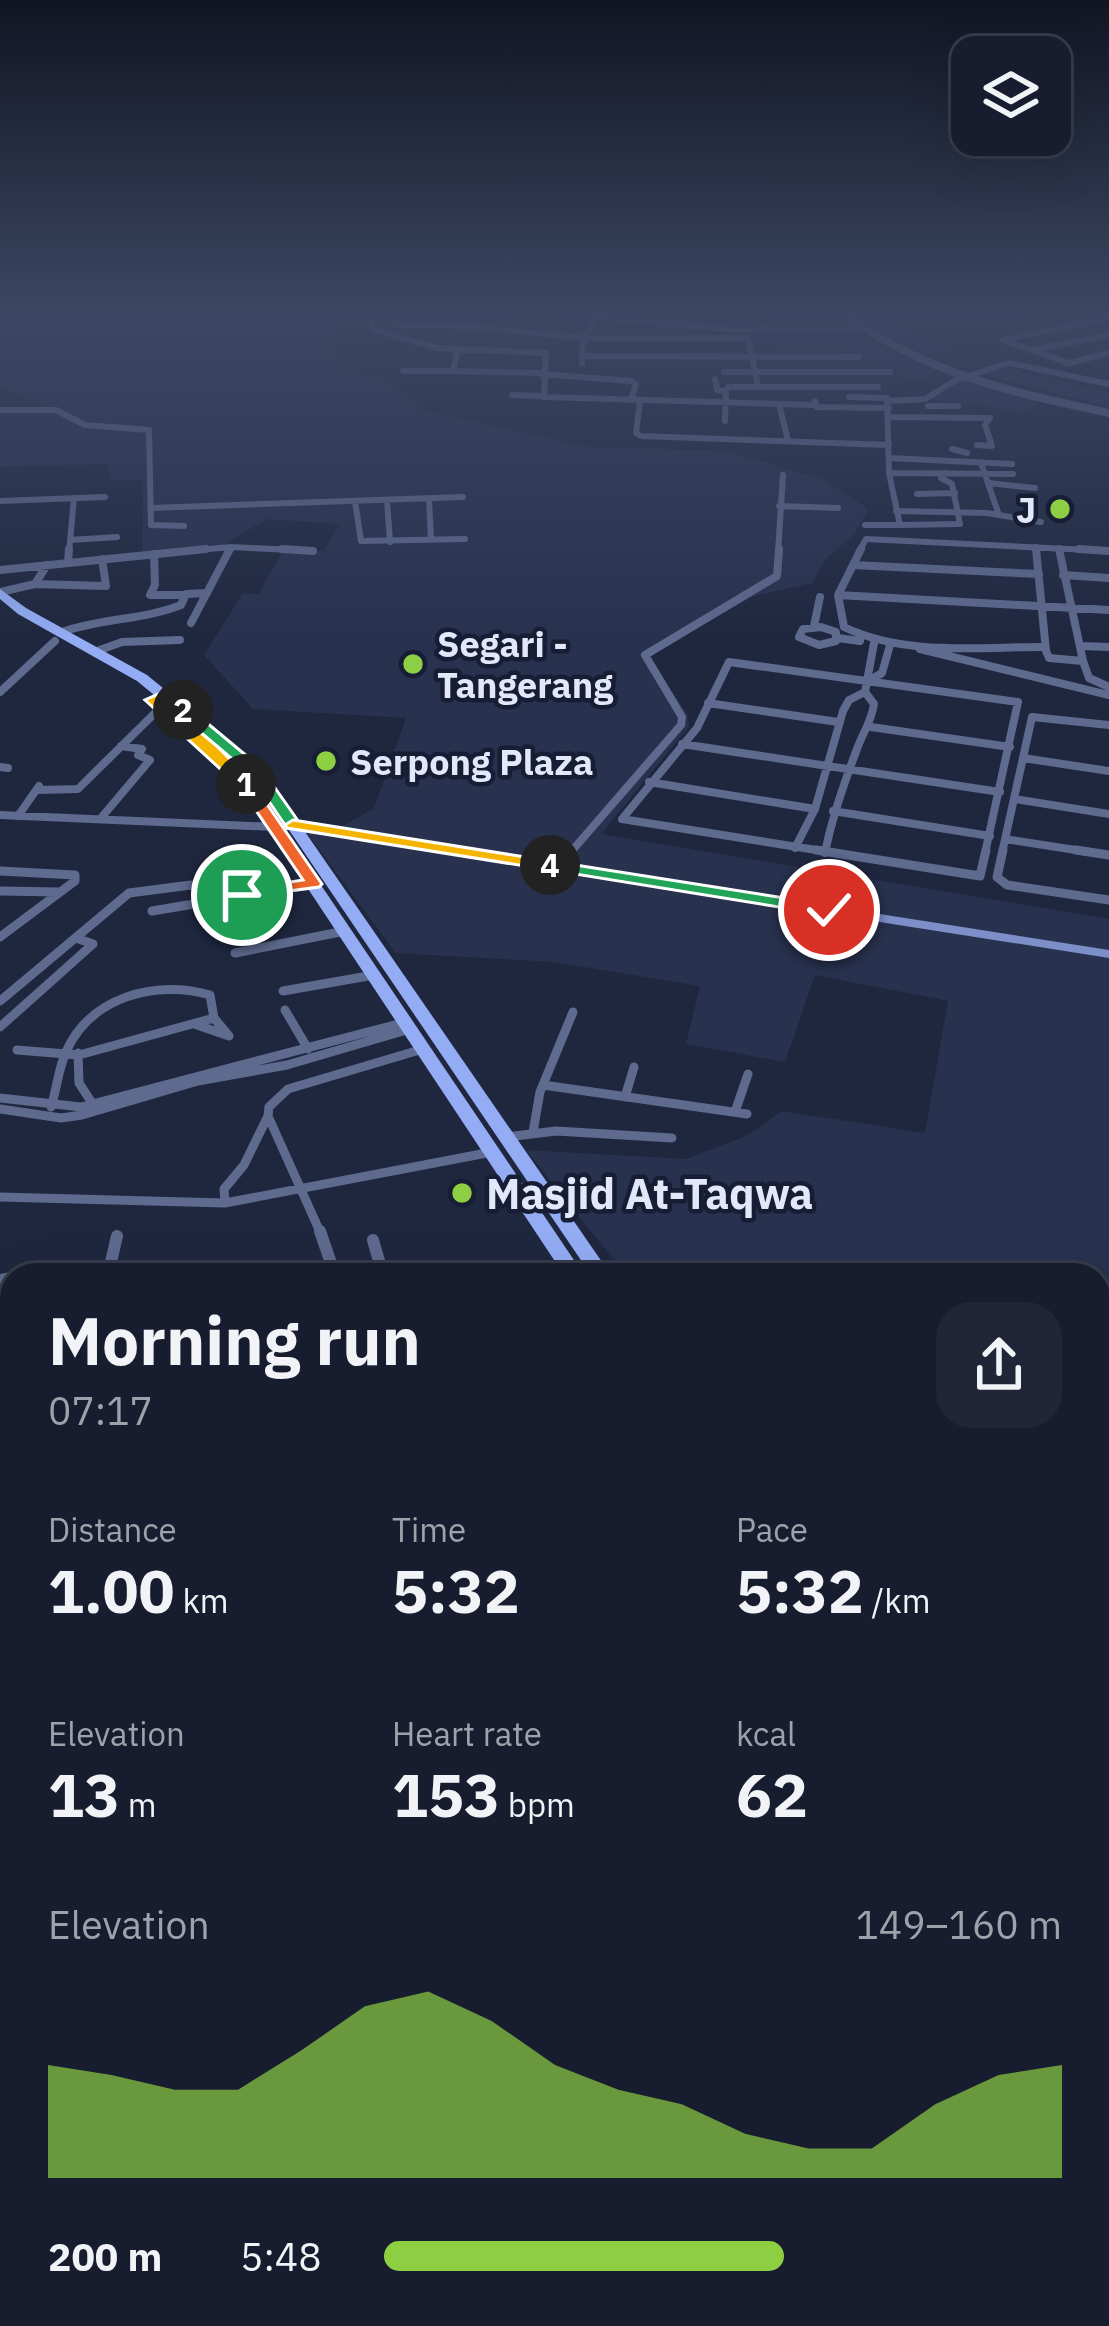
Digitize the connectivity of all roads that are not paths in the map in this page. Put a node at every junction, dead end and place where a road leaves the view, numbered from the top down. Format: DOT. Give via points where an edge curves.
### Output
graph roads {
  1 [pos="80,423"];
  2 [pos="637,423"];
  3 [pos="784,423"];
  4 [pos="888,423"];
  5 [pos="989,423"];
  6 [pos="788,441"];
  7 [pos="889,445"];
  8 [pos="976,445"];
  9 [pos="988,446"];
  10 [pos="952,449"];
  11 [pos="967,453"];
  12 [pos="889,458"];
  13 [pos="970,463"];
  14 [pos="983,467"];
  15 [pos="1013,468"];
  16 [pos="945,472"];
  17 [pos="890,473"];
  18 [pos="783,475"];
  19 [pos="989,483"];
  20 [pos="1035,488"];
  21 [pos="955,493"];
  22 [pos="917,494"];
  23 [pos="105,497"];
  24 [pos="463,497"];
  25 [pos="74,498"];
  26 [pos="429,498"];
  27 [pos="387,500"];
  28 [pos="0,501"];
  29 [pos="355,501"];
  30 [pos="779,506"];
  31 [pos="152,508"];
  32 [pos="838,508"];
  33 [pos="896,511"];
  34 [pos="958,512"];
  35 [pos="999,515"];
  36 [pos="1042,522"];
  37 [pos="865,525"];
  38 [pos="900,525"];
  39 [pos="184,526"];
  40 [pos="117,537"];
  41 [pos="465,539"];
  42 [pos="70,540"];
  43 [pos="431,540"];
  44 [pos="390,542"];
  45 [pos="231,547"];
  46 [pos="1036,547"];
  47 [pos="1058,548"];
  48 [pos="313,551"];
  49 [pos="1109,551"];
  50 [pos="122,552"];
  51 [pos="154,554"];
  52 [pos="104,559"];
  53 [pos="68,563"];
  54 [pos="46,565"];
  55 [pos="854,565"];
  56 [pos="0,570"];
  57 [pos="1039,574"];
  58 [pos="1063,575"];
  59 [pos="1109,578"];
  60 [pos="35,584"];
  61 [pos="0,592"];
  62 [pos="207,593"];
  63 [pos="185,595"];
  64 [pos="838,595"];
  65 [pos="820,597"];
  66 [pos="1043,607"];
  67 [pos="1069,608"];
  68 [pos="0,609"];
  69 [pos="1109,610"];
  70 [pos="191,623"];
  71 [pos="814,626"];
  72 [pos="59,637"];
  73 [pos="838,638"];
  74 [pos="180,640"];
  75 [pos="874,643"];
  76 [pos="890,645"];
  77 [pos="1082,646"];
  78 [pos="1041,647"];
  79 [pos="1109,647"];
  80 [pos="97,651"];
  81 [pos="1064,661"];
  82 [pos="1083,661"];
  83 [pos="869,680"];
  84 [pos="1068,688"];
  85 [pos="1109,691"];
  86 [pos="0,692"];
  87 [pos="865,692"];
  88 [pos="159,701"];
  89 [pos="708,704"];
  90 [pos="838,722"];
  91 [pos="1109,725"];
  92 [pos="871,727"];
  93 [pos="682,744"];
  94 [pos="122,746"];
  95 [pos="1010,747"];
  96 [pos="1023,758"];
  97 [pos="826,766"];
  98 [pos="849,770"];
  99 [pos="1109,771"];
  100 [pos="649,782"];
  101 [pos="1000,792"];
  102 [pos="1014,799"];
  103 [pos="815,808"];
  104 [pos="833,811"];
  105 [pos="1109,814"];
  106 [pos="0,815"];
  107 [pos="18,816"];
  108 [pos="101,818"];
  109 [pos="294,826"];
  110 [pos="275,827"];
  111 [pos="990,836"];
  112 [pos="368,839"];
  113 [pos="1005,839"];
  114 [pos="795,848"];
  115 [pos="825,853"];
  116 [pos="313,855"];
  117 [pos="1109,855"];
  118 [pos="556,869"];
  119 [pos="0,872"];
  120 [pos="314,884"];
  121 [pos="190,885"];
  122 [pos="0,891"];
  123 [pos="33,892"];
  124 [pos="59,892"];
  125 [pos="1109,900"];
  126 [pos="152,911"];
  127 [pos="19,922"];
  128 [pos="0,924"];
  129 [pos="345,931"];
  130 [pos="0,937"];
  131 [pos="76,938"];
  132 [pos="235,953"];
  133 [pos="1109,957"];
  134 [pos="374,975"];
  135 [pos="283,992"];
  136 [pos="3,995"];
  137 [pos="285,1010"];
  138 [pos="573,1012"];
  139 [pos="214,1018"];
  140 [pos="197,1025"];
  141 [pos="408,1026"];
  142 [pos="0,1027"];
  143 [pos="374,1034"];
  144 [pos="73,1039"];
  145 [pos="308,1049"];
  146 [pos="423,1049"];
  147 [pos="17,1050"];
  148 [pos="64,1055"];
  149 [pos="79,1055"];
  150 [pos="260,1064"];
  151 [pos="634,1067"];
  152 [pos="748,1074"];
  153 [pos="196,1077"];
  154 [pos="79,1083"];
  155 [pos="543,1084"];
  156 [pos="60,1085"];
  157 [pos="626,1097"];
  158 [pos="1,1101"];
  159 [pos="92,1103"];
  160 [pos="51,1107"];
  161 [pos="268,1116"];
  162 [pos="533,1132"];
  163 [pos="507,1137"];
  164 [pos="672,1138"];
  165 [pos="492,1152"];
  166 [pos="299,1186"];
  167 [pos="0,1197"];
  168 [pos="225,1203"];
  169 [pos="117,1236"];
  170 [pos="373,1240"];
  171 [pos="111,1263"];
  172 [pos="331,1263"];
  173 [pos="379,1263"];
  174 [pos="566,1263"];
  175 [pos="593,1263"];
  1 -- 31 [label="street" via="149,430"];
  2 -- 6 [label="street" via="637,435"];
  3 -- 6 [label="street"];
  4 -- 7 [label="street"];
  5 -- 9 [label="street"];
  6 -- 7 [label="street"];
  7 -- 12 [label="street"];
  8 -- 9 [label="street"];
  9 -- 11 [label="street"];
  10 -- 11 [label="street"];
  11 -- 13 [label="street"];
  12 -- 13 [label="street"];
  12 -- 17 [label="street"];
  13 -- 14 [label="street"];
  14 -- 15 [label="street"];
  14 -- 16 [label="street"];
  14 -- 19 [label="street"];
  16 -- 17 [label="street"];
  16 -- 21 [label="street" via="941,478"];
  17 -- 33 [label="street"];
  18 -- 30 [label="street"];
  19 -- 20 [label="street"];
  19 -- 35 [label="street"];
  21 -- 22 [label="street"];
  21 -- 34 [label="street"];
  23 -- 25 [label="street"];
  24 -- 26 [label="street"];
  25 -- 28 [label="street"];
  25 -- 42 [label="street"];
  26 -- 27 [label="street"];
  26 -- 43 [label="street"];
  27 -- 29 [label="street"];
  27 -- 44 [label="street"];
  29 -- 31 [label="street"];
  29 -- 44 [label="street" via="357,538"];
  30 -- 32 [label="street"];
  30 -- 118 [label="street" via="775,579 645,655 681,725"];
  31 -- 39 [label="street" via="153,526"];
  33 -- 34 [label="street"];
  33 -- 38 [label="street"];
  34 -- 35 [label="street"];
  34 -- 38 [label="street" via="957,526"];
  35 -- 36 [label="street"];
  37 -- 38 [label="street"];
  40 -- 42 [label="street"];
  41 -- 43 [label="street"];
  42 -- 53 [label="street"];
  43 -- 44 [label="street"];
  45 -- 48 [label="street"];
  45 -- 51 [label="street"];
  45 -- 62 [label="street"];
  46 -- 47 [label="street"];
  46 -- 55 [label="street" via="871,539"];
  46 -- 57 [label="street"];
  47 -- 49 [label="street"];
  47 -- 58 [label="street"];
  50 -- 52 [label="street"];
  51 -- 52 [label="street"];
  51 -- 63 [label="street" via="149,595"];
  52 -- 53 [label="street"];
  52 -- 60 [label="street" via="106,586"];
  53 -- 54 [label="street"];
  54 -- 56 [label="street"];
  54 -- 60 [label="street"];
  55 -- 57 [label="street"];
  55 -- 64 [label="street"];
  57 -- 66 [label="street"];
  58 -- 59 [label="street"];
  58 -- 67 [label="street"];
  60 -- 61 [label="street"];
  61 -- 72 [label="main road"];
  62 -- 63 [label="street"];
  62 -- 70 [label="street"];
  63 -- 72 [label="street" via="163,612 96,620"];
  64 -- 66 [label="street"];
  64 -- 78 [label="street" via="844,627 856,634"];
  65 -- 71 [label="street"];
  66 -- 67 [label="street"];
  66 -- 78 [label="street"];
  67 -- 69 [label="street"];
  67 -- 77 [label="street"];
  68 -- 72 [label="main road"];
  71 -- 73 [label="street"];
  71 -- 73 [label="street" via="799,637 819,645"];
  72 -- 80 [label="main road"];
  72 -- 86 [label="street"];
  72 -- 88 [label="main road"];
  73 -- 75 [label="street"];
  74 -- 80 [label="street"];
  75 -- 76 [label="street"];
  75 -- 83 [label="street"];
  76 -- 83 [label="street" via="882,673"];
  76 -- 84 [label="street"];
  77 -- 79 [label="street"];
  77 -- 82 [label="street"];
  78 -- 81 [label="street"];
  80 -- 88 [label="main road"];
  81 -- 82 [label="street"];
  81 -- 84 [label="street"];
  82 -- 85 [label="street"];
  83 -- 87 [label="street"];
  83 -- 89 [label="street" via="736,662 727,664"];
  83 -- 95 [label="street" via="1012,700 1020,706"];
  84 -- 85 [label="street"];
  87 -- 90 [label="street" via="849,700"];
  87 -- 92 [label="street" via="874,704"];
  88 -- 94 [label="street"];
  88 -- 109 [label="main road" via="256,772"];
  88 -- 110 [label="main road" via="239,774"];
  89 -- 90 [label="street"];
  89 -- 93 [label="street"];
  90 -- 97 [label="street"];
  91 -- 96 [label="street" via="1031,719"];
  92 -- 95 [label="street"];
  92 -- 98 [label="street"];
  93 -- 97 [label="street"];
  93 -- 100 [label="street"];
  94 -- 107 [label="street" via="78,789 39,788"];
  94 -- 108 [label="street" via="142,749 138,755 150,760"];
  95 -- 101 [label="street"];
  96 -- 99 [label="street"];
  96 -- 102 [label="street"];
  97 -- 98 [label="street"];
  97 -- 103 [label="street"];
  98 -- 101 [label="street"];
  98 -- 104 [label="street"];
  100 -- 103 [label="street"];
  100 -- 114 [label="street" via="622,819"];
  101 -- 111 [label="street"];
  102 -- 105 [label="street"];
  102 -- 113 [label="street"];
  103 -- 114 [label="street"];
  104 -- 111 [label="street"];
  104 -- 115 [label="street"];
  106 -- 107 [label="street"];
  107 -- 108 [label="street"];
  108 -- 110 [label="street"];
  109 -- 112 [label="main road"];
  109 -- 116 [label="main road"];
  110 -- 120 [label="main road"];
  111 -- 115 [label="street" via="980,876"];
  112 -- 116 [label="main road"];
  112 -- 118 [label="main road"];
  113 -- 117 [label="street"];
  113 -- 125 [label="street" via="997,878 1007,885"];
  114 -- 115 [label="street"];
  116 -- 163 [label="main road"];
  118 -- 133 [label="main road"];
  119 -- 124 [label="street" via="75,875"];
  120 -- 126 [label="street"];
  120 -- 129 [label="main road"];
  121 -- 131 [label="street" via="129,893"];
  122 -- 123 [label="street"];
  123 -- 124 [label="street"];
  123 -- 127 [label="street"];
  124 -- 127 [label="street"];
  127 -- 128 [label="street"];
  127 -- 130 [label="street"];
  129 -- 132 [label="street"];
  129 -- 134 [label="main road"];
  131 -- 136 [label="street"];
  131 -- 142 [label="street" via="93,944"];
  134 -- 135 [label="street"];
  134 -- 141 [label="main road"];
  137 -- 145 [label="street"];
  138 -- 155 [label="street"];
  139 -- 140 [label="street"];
  139 -- 140 [label="street" via="229,1036"];
  139 -- 144 [label="street" via="209,994 169,986 112,1003"];
  140 -- 149 [label="street"];
  141 -- 143 [label="street"];
  141 -- 146 [label="main road"];
  143 -- 145 [label="street"];
  143 -- 150 [label="street" via="287,1065"];
  144 -- 148 [label="street"];
  144 -- 149 [label="street"];
  145 -- 150 [label="street"];
  146 -- 161 [label="street" via="288,1089"];
  146 -- 165 [label="main road"];
  147 -- 148 [label="street"];
  148 -- 149 [label="street"];
  148 -- 156 [label="street"];
  149 -- 154 [label="street"];
  150 -- 153 [label="street"];
  151 -- 157 [label="street"];
  152 -- 157 [label="street" via="741,1113"];
  153 -- 158 [label="street" via="72,1117"];
  153 -- 159 [label="street"];
  154 -- 156 [label="street"];
  154 -- 159 [label="street"];
  155 -- 157 [label="street"];
  155 -- 162 [label="street"];
  156 -- 160 [label="street"];
  158 -- 160 [label="street"];
  159 -- 160 [label="street"];
  161 -- 166 [label="street"];
  161 -- 168 [label="street" via="242,1172 224,1189"];
  162 -- 163 [label="street"];
  162 -- 164 [label="street"];
  163 -- 175 [label="main road"];
  165 -- 166 [label="street"];
  165 -- 174 [label="main road"];
  166 -- 168 [label="street"];
  166 -- 172 [label="street"];
  167 -- 168 [label="street"];
  169 -- 171 [label="street"];
  170 -- 173 [label="street"];
}
